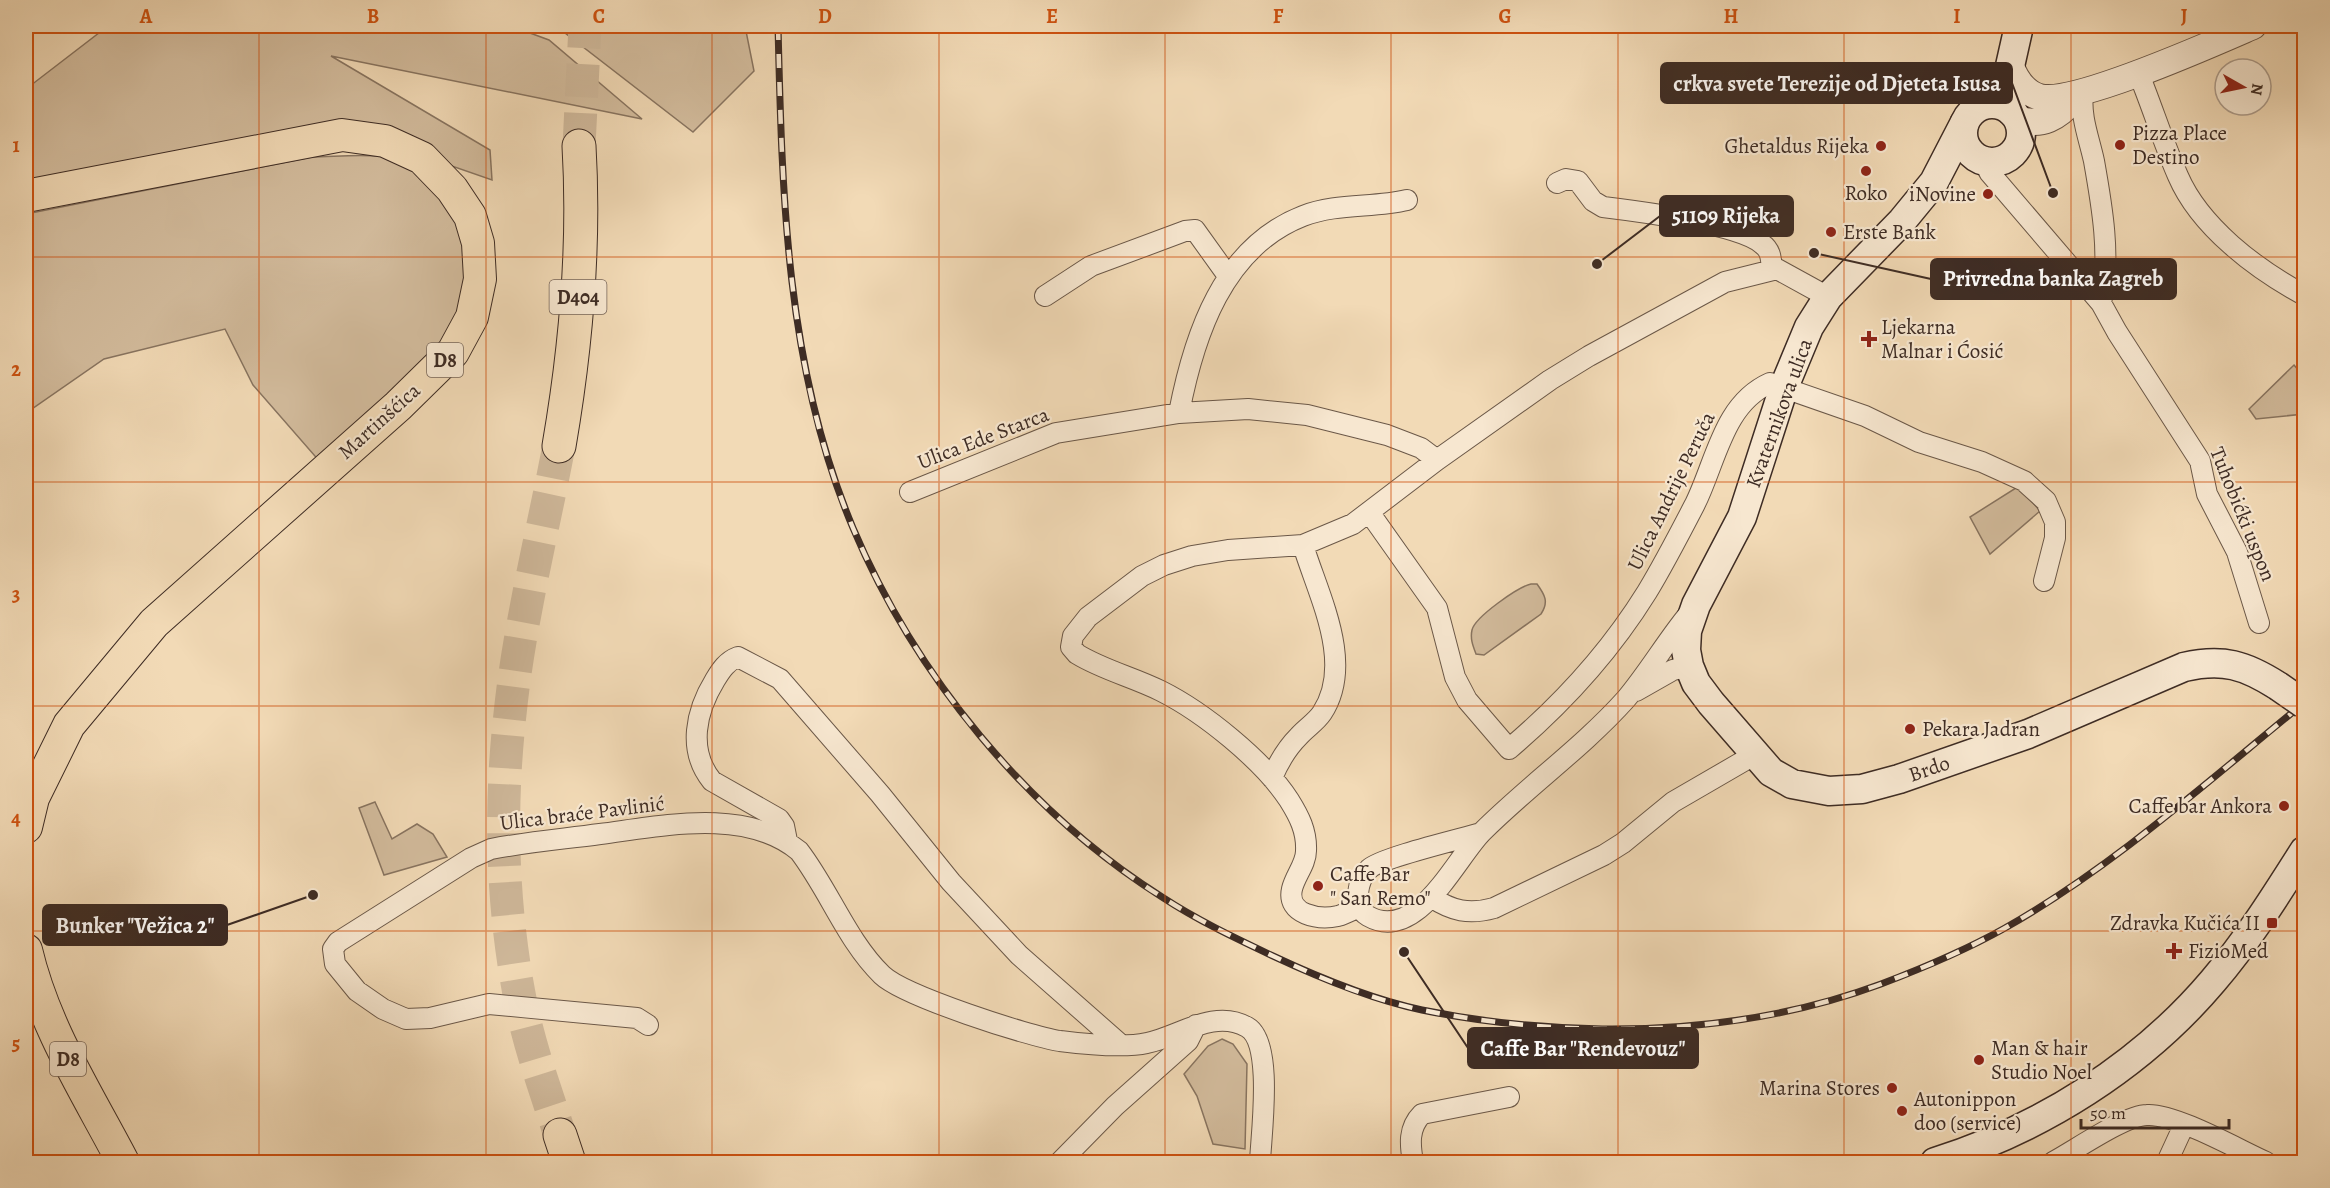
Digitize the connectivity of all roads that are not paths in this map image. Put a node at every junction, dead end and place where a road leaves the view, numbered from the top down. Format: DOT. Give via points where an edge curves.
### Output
graph roads {
  1 [pos="2253,26"];
  2 [pos="2015,43"];
  3 [pos="2138,72"];
  4 [pos="2082,93"];
  5 [pos="2014,115"];
  6 [pos="1969,117"];
  7 [pos="579,146"];
  8 [pos="1984,166"];
  9 [pos="1557,183"];
  10 [pos="1934,183"];
  11 [pos="26,196"];
  12 [pos="1407,200"];
  13 [pos="1772,269"];
  14 [pos="1228,276"];
  15 [pos="2304,295"];
  16 [pos="1045,296"];
  17 [pos="1828,297"];
  18 [pos="2101,303"];
  19 [pos="1784,387"];
  20 [pos="1179,413"];
  21 [pos="559,446"];
  22 [pos="1437,460"];
  23 [pos="910,492"];
  24 [pos="1369,512"];
  25 [pos="1303,545"];
  26 [pos="2044,581"];
  27 [pos="1696,606"];
  28 [pos="2259,623"];
  29 [pos="1689,666"];
  30 [pos="1626,698"];
  31 [pos="2304,704"];
  32 [pos="1755,755"];
  33 [pos="1272,778"];
  34 [pos="26,827"];
  35 [pos="1481,833"];
  36 [pos="787,841"];
  37 [pos="2304,851"];
  38 [pos="1431,897"];
  39 [pos="1359,907"];
  40 [pos="26,950"];
  41 [pos="648,1025"];
  42 [pos="1196,1025"];
  43 [pos="1119,1044"];
  44 [pos="1509,1097"];
  45 [pos="2184,1125"];
  46 [pos="123,1162"];
  47 [pos="1060,1162"];
  48 [pos="1260,1162"];
  49 [pos="1413,1162"];
  50 [pos="1935,1162"];
  51 [pos="2053,1162"];
  52 [pos="2167,1162"];
  53 [pos="2266,1162"];
  1 -- 3 [label="street"];
  2 -- 4 [label="street" via="2024,88 2040,97"];
  2 -- 5 [label="main road, Kvaternikova ulica" via="2008,89"];
  2 -- 6 [label="main road, Kvaternikova ulica"];
  3 -- 4 [label="street"];
  3 -- 15 [label="street" via="2178,177 2192,200 2237,248"];
  4 -- 5 [label="street" via="2046,122 2033,123"];
  4 -- 18 [label="street" via="2104,234 2106,260"];
  5 -- 6 [label="main road" via="1993,104"];
  5 -- 8 [label="main road, Kvaternikova ulica" via="2021,138 2012,155"];
  6 -- 8 [label="main road" via="1964,141"];
  6 -- 10 [label="main road, Kvaternikova ulica"];
  7 -- 21 [label="highway, D404" via="579,291"];
  8 -- 10 [label="main road, Kvaternikova ulica" via="1957,167"];
  8 -- 18 [label="street, Tuhobićki uspon"];
  9 -- 13 [label="street" via="1566,179 1578,181 1593,201 1603,207 1678,218 1740,233 1762,243 1770,254"];
  10 -- 17 [label="main road, Kvaternikova ulica"];
  11 -- 34 [label="main road, Martinšćica / D8" via="342,135 385,141 422,158 452,189 470,216 478,243 480,279 472,317 453,352 398,406 154,623 69,725 33,798"];
  12 -- 14 [label="street" via="1304,216 1256,242"];
  13 -- 17 [label="street"];
  13 -- 22 [label="street" via="1725,282 1609,344 1550,380"];
  14 -- 16 [label="street" via="1195,231 1185,231 1091,266"];
  14 -- 20 [label="street" via="1187,373"];
  17 -- 19 [label="main road, Kvaternikova ulica" via="1809,327"];
  18 -- 28 [label="street, Tuhobićki uspon" via="2200,461 2207,495 2236,552"];
  19 -- 24 [label="street, Ulica Andrije Peruča" via="1770,383 1761,387 1736,413 1718,442 1696,503 1637,607 1580,678 1509,749 1467,700 1455,676 1437,608"];
  19 -- 26 [label="street" via="2024,481 2046,501 2055,522"];
  19 -- 27 [label="main road, Kvaternikova ulica" via="1742,517"];
  20 -- 22 [label="street, Ulica Ede Starca" via="1248,409 1307,415 1388,435 1421,448"];
  20 -- 23 [label="street, Ulica Ede Starca" via="1056,433"];
  22 -- 24 [label="street"];
  24 -- 25 [label="street" via="1353,524"];
  25 -- 33 [label="street" via="1329,622 1334,674 1331,696 1321,715 1281,756"];
  25 -- 33 [label="street" via="1228,550 1164,565 1142,576 1088,617 1073,636 1071,647 1077,654 1186,704"];
  27 -- 29 [label="main road, Kvaternikova ulica" via="1687,631"];
  27 -- 30 [label="street, Kvaternikova ulica"];
  29 -- 30 [label="street, Kvaternikova ulica" via="1654,679"];
  29 -- 32 [label="main road, Brdo" via="1711,704"];
  30 -- 35 [label="street, Kvaternikova ulica"];
  31 -- 32 [label="main road, Brdo, bridge" via="2236,665 2210,661 2184,667 2028,734 1862,789 1829,791 1792,784 1771,772"];
  32 -- 38 [label="street" via="1673,802 1604,855 1494,908 1463,912"];
  33 -- 39 [label="street" via="1302,822 1306,838 1306,854 1292,890 1292,902 1299,911 1316,917 1338,916"];
  35 -- 38 [label="street, Kvaternikova ulica"];
  35 -- 39 [label="street, Kvaternikova ulica" via="1371,867 1360,884"];
  36 -- 41 [label="street, Ulica braće Pavlinić" via="766,832 725,824 685,825 491,849 338,942 333,949 335,964 357,992 406,1019 430,1018 489,1004 637,1018"];
  36 -- 43 [label="street, Ulica braće Pavlinić" via="810,866 870,961 899,988 1059,1041"];
  36 -- 43 [label="street, Ulica braće Pavlinić" via="779,819 712,781 698,752 698,717 706,696 721,671 738,657 780,679 951,882 1019,955"];
  37 -- 50 [label="main road" via="2251,932 2212,982 2164,1031 2113,1073 2066,1104 2014,1131"];
  38 -- 39 [label="street, Kvaternikova ulica" via="1400,920 1387,922 1366,915"];
  40 -- 46 [label="main road, D8" via="33,981 57,1040"];
  42 -- 43 [label="street, Ulica braće Pavlinić" via="1145,1044"];
  42 -- 47 [label="street" via="1188,1041"];
  42 -- 48 [label="street, Ulica braće Pavlinić" via="1235,1023 1248,1027 1257,1037 1264,1056"];
  44 -- 49 [label="street" via="1422,1114 1410,1136"];
  45 -- 51 [label="street" via="2145,1114"];
  45 -- 52 [label="street"];
  45 -- 53 [label="street"];
}
